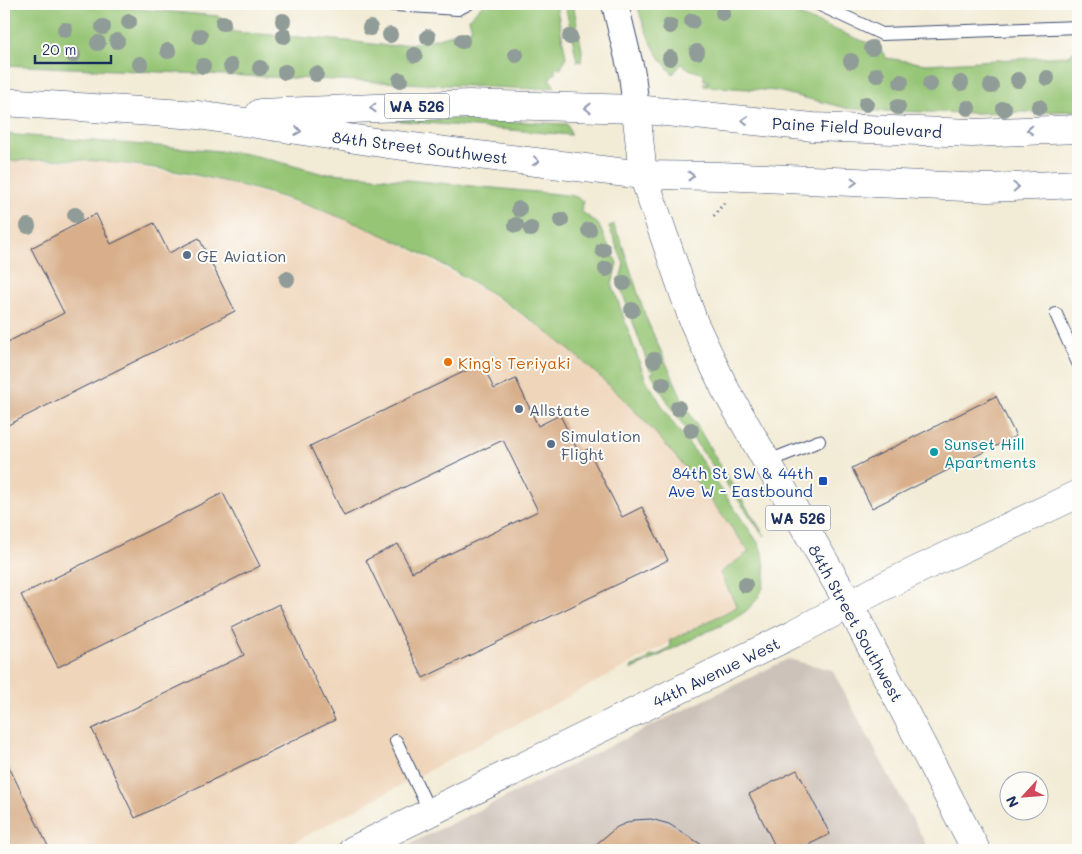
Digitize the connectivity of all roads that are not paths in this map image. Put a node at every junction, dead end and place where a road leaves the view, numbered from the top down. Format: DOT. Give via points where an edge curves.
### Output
graph roads {
  1 [pos="380,4"];
  2 [pos="468,4"];
  3 [pos="615,4"];
  4 [pos="818,4"];
  5 [pos="846,10"];
  6 [pos="1078,27"];
  7 [pos="4,102"];
  8 [pos="636,109"];
  9 [pos="198,115"];
  10 [pos="1078,128"];
  11 [pos="643,175"];
  12 [pos="1078,184"];
  13 [pos="1056,314"];
  14 [pos="1078,363"];
  15 [pos="819,441"];
  16 [pos="766,462"];
  17 [pos="1078,494"];
  18 [pos="849,604"];
  19 [pos="396,741"];
  20 [pos="430,812"];
  21 [pos="353,850"];
  22 [pos="976,850"];
  1 -- 2 [label="lane" via="458,9"];
  3 -- 8 [label="street, 84th Street Southwest" via="632,74"];
  4 -- 5 [label="lane"];
  5 -- 6 [label="lane" via="882,34"];
  7 -- 9 [label="main road, 84th Street Southwest / WA 526"];
  8 -- 9 [label="main road, 84th Street Southwest / WA 526, one-way" via="469,104"];
  10 -- 8 [label="main road, Paine Field Boulevard, one-way" via="972,132 813,127"];
  8 -- 11 [label="main road, 84th Street Southwest / WA 526"];
  9 -- 11 [label="main road, 84th Street Southwest / WA 526, one-way" via="388,144"];
  11 -- 12 [label="main road, one-way" via="988,188"];
  11 -- 16 [label="main road, 84th Street Southwest / WA 526" via="694,323 725,389"];
  13 -- 14 [label="lane"];
  15 -- 16 [label="lane"];
  16 -- 18 [label="main road, 84th Street Southwest / WA 526"];
  17 -- 18 [label="main road, 44th Avenue West"];
  18 -- 20 [label="main road, 44th Avenue West"];
  18 -- 22 [label="main road, 84th Street Southwest / WA 526"];
  19 -- 20 [label="lane"];
  20 -- 21 [label="main road, 44th Avenue West"];
}
